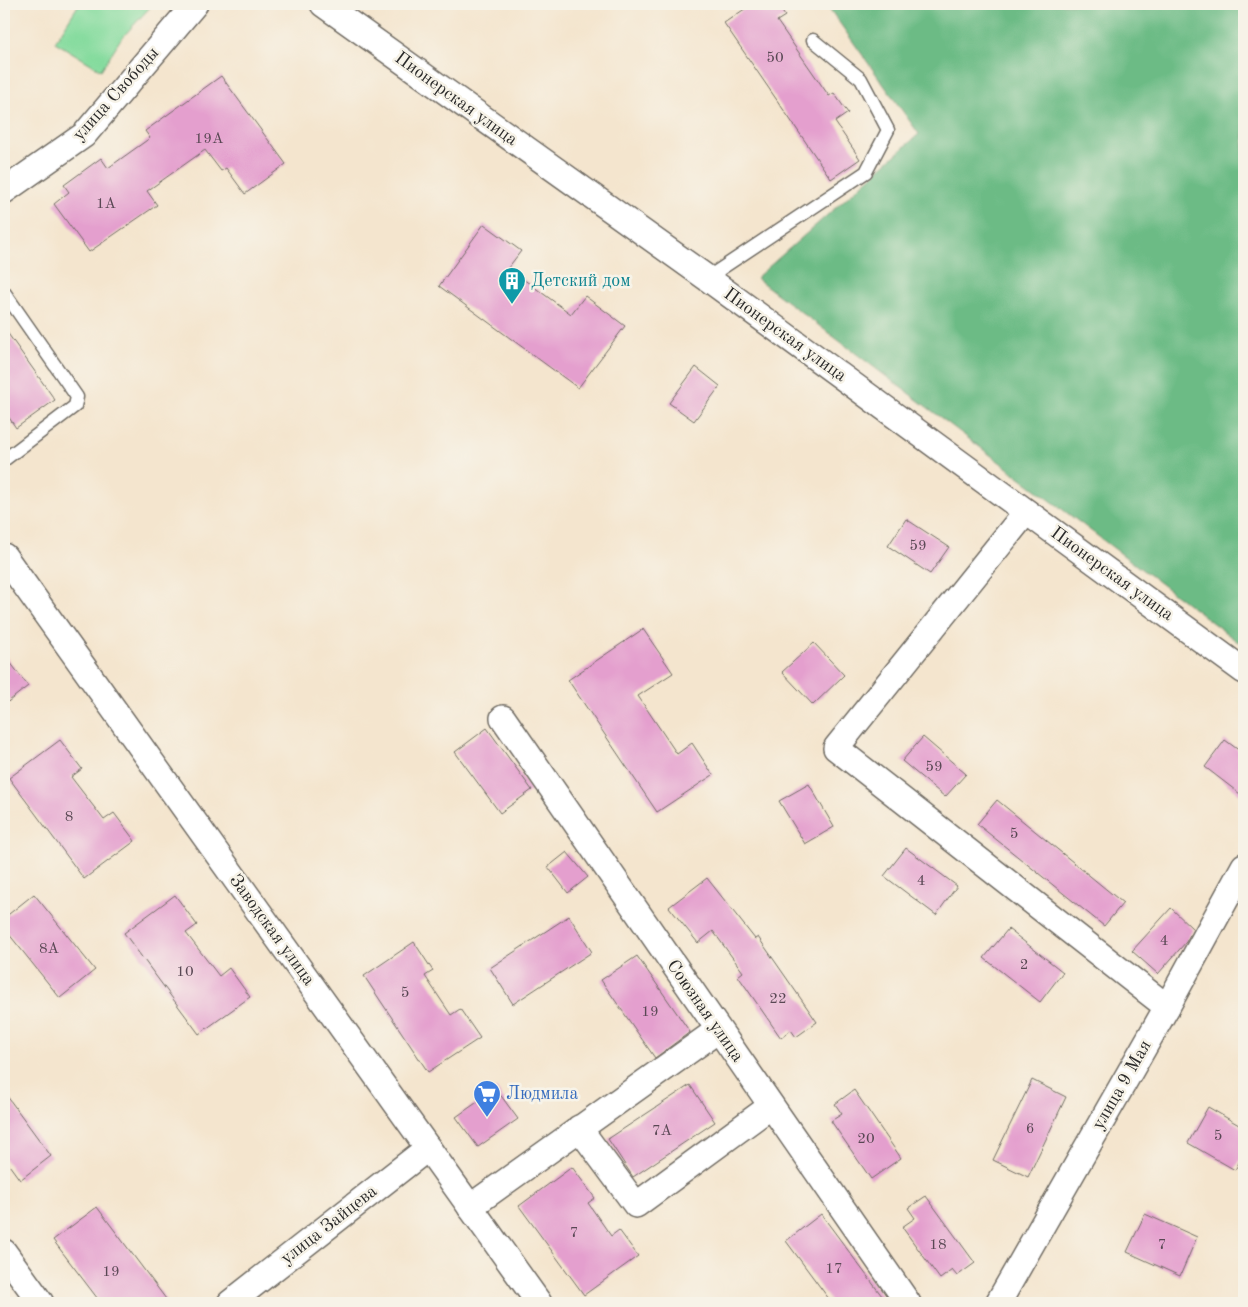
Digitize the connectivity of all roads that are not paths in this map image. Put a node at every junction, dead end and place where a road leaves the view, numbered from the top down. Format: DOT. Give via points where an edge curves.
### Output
graph roads {
  1 [pos="195,4"];
  2 [pos="323,4"];
  3 [pos="813,40"];
  4 [pos="4,191"];
  5 [pos="707,278"];
  6 [pos="4,292"];
  7 [pos="4,460"];
  8 [pos="1026,512"];
  9 [pos="4,556"];
  10 [pos="1244,671"];
  11 [pos="503,718"];
  12 [pos="1244,866"];
  13 [pos="1167,1007"];
  14 [pos="718,1030"];
  15 [pos="771,1106"];
  16 [pos="579,1128"];
  17 [pos="428,1148"];
  18 [pos="470,1207"];
  19 [pos="4,1252"];
  20 [pos="41,1303"];
  21 [pos="230,1303"];
  22 [pos="539,1303"];
  23 [pos="908,1303"];
  24 [pos="998,1303"];
  1 -- 4 [label="street, улица Свободы" via="84,135"];
  2 -- 5 [label="street, Пионерская улица"];
  3 -- 5 [label="lane" via="861,79 888,130 866,172"];
  5 -- 8 [label="street, Пионерская улица"];
  6 -- 7 [label="lane" via="77,397 75,406"];
  8 -- 10 [label="street, Пионерская улица"];
  8 -- 13 [label="street" via="836,748"];
  9 -- 17 [label="street, Заводская улица"];
  11 -- 14 [label="street, Союзная улица"];
  12 -- 13 [label="street, улица 9 Мая"];
  13 -- 24 [label="street, улица 9 Мая"];
  14 -- 15 [label="street, Союзная улица"];
  14 -- 16 [label="street"];
  15 -- 16 [label="street" via="636,1205"];
  15 -- 23 [label="street, Союзная улица"];
  16 -- 18 [label="street"];
  17 -- 18 [label="street, Заводская улица"];
  17 -- 21 [label="street, улица Зайцева"];
  18 -- 22 [label="street, Заводская улица"];
  19 -- 20 [label="street"];
}
